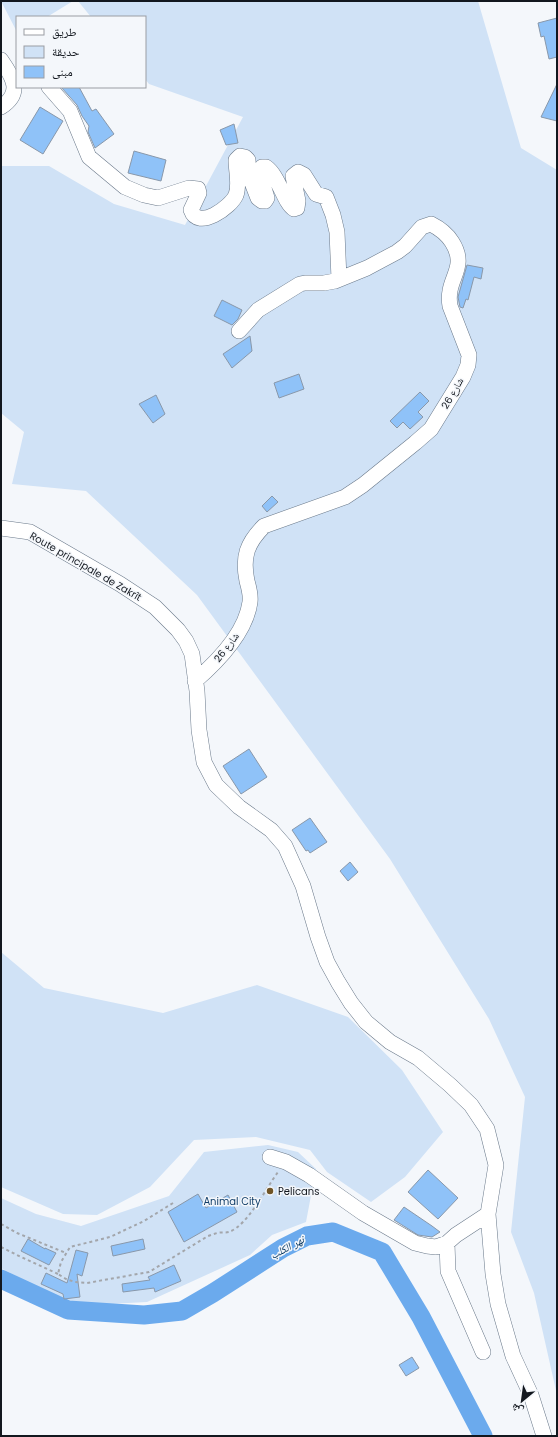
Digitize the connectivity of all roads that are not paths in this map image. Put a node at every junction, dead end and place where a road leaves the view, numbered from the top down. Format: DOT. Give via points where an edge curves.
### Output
graph roads {
  1 [pos="6,67"];
  2 [pos="50,88"];
  3 [pos="1,107"];
  4 [pos="339,279"];
  5 [pos="238,331"];
  6 [pos="1,528"];
  7 [pos="195,681"];
  8 [pos="270,1157"];
  9 [pos="488,1214"];
  10 [pos="447,1243"];
  11 [pos="483,1352"];
  12 [pos="544,1436"];
  1 -- 3 [label="street" via="13,80 14,91 13,97"];
  2 -- 4 [label="street" via="70,111 89,157 100,167 126,187 144,195 158,198 189,188 198,189 192,213 202,218 225,209 236,194 236,160 240,156 248,160 249,175 258,198 262,201 267,198 259,172 262,167 266,166 272,172 294,209 297,208 298,201 293,176 298,172 302,173 316,194 326,197 333,215 337,232"];
  4 -- 5 [label="street, شارع 26" via="324,283 300,284 258,310"];
  4 -- 7 [label="street, شارع 26" via="397,252 422,227 431,224 436,226 451,240 458,252 460,261 451,284 449,298 469,355 468,365 431,429 380,472 345,497 264,526 259,531 248,547 244,560 250,602 238,634 217,661"];
  6 -- 7 [label="street, Route principale de Zakrît" via="30,532 155,607 186,641 192,654"];
  7 -- 9 [label="street, Route principale de Zakrît" via="204,762 216,785 271,830 285,846 303,886 327,962 351,1003 366,1022 390,1042 418,1058 450,1085 471,1105 486,1130 496,1165"];
  8 -- 10 [label="street" via="286,1162 309,1175 363,1213 415,1243 436,1247"];
  9 -- 10 [label="street"];
  9 -- 12 [label="street" via="498,1304 513,1356 531,1395"];
  10 -- 11 [label="street" via="448,1271"];
}
